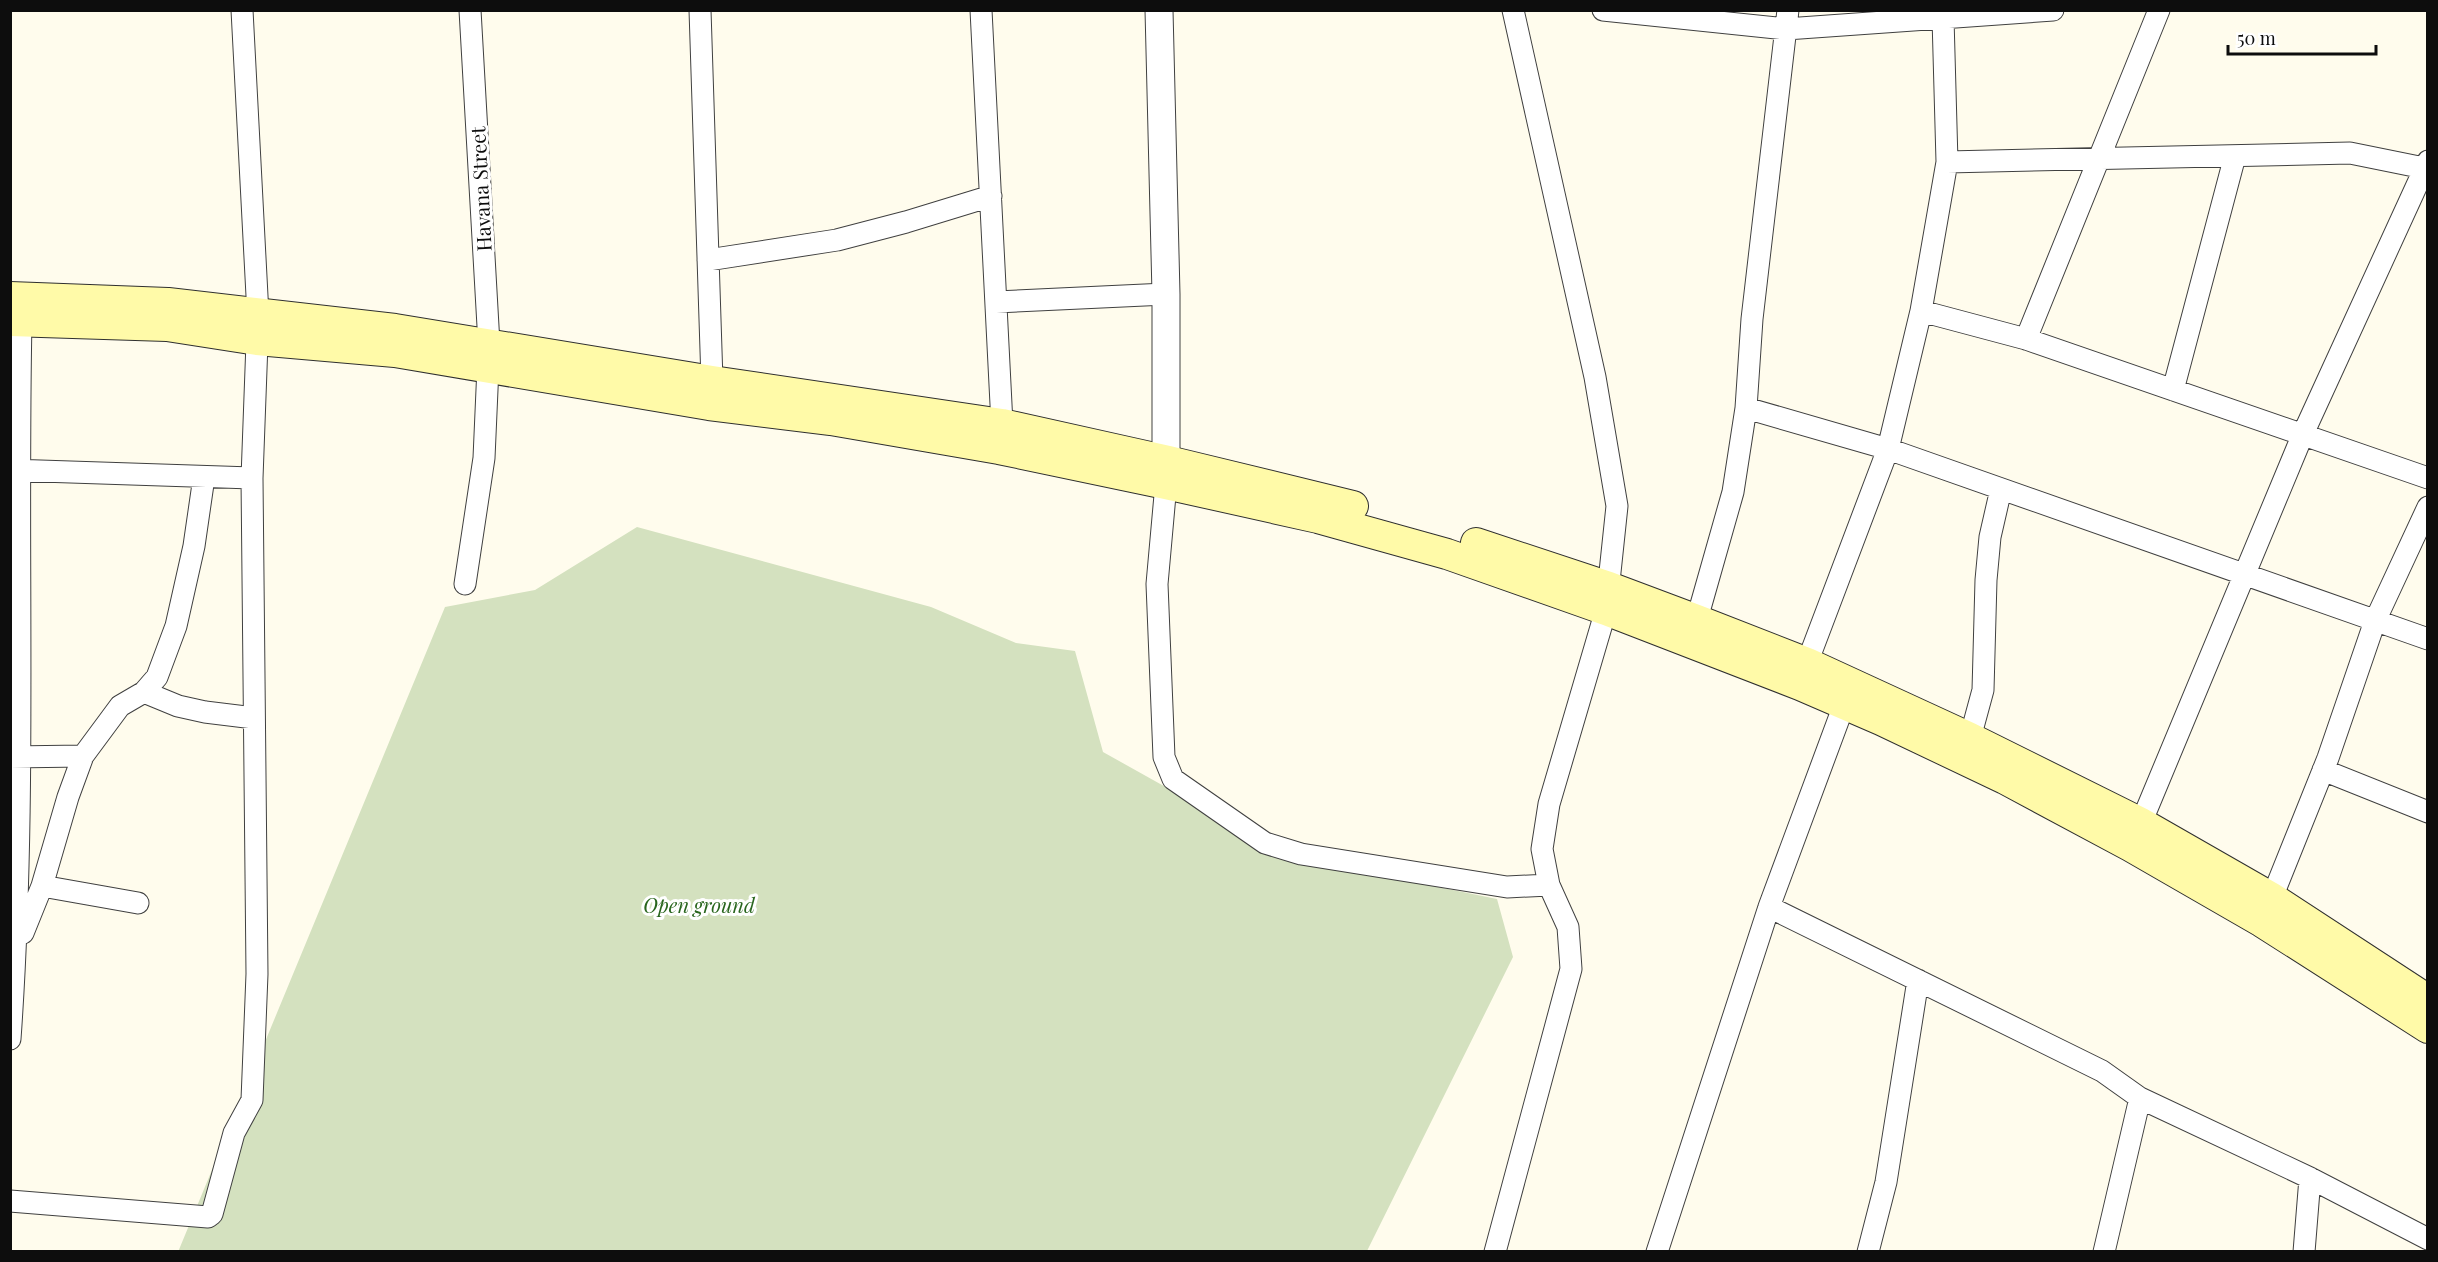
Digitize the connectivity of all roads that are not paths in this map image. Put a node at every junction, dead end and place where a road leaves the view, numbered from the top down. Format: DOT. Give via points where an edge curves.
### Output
graph roads {
  1 [pos="242,10"];
  2 [pos="470,10"];
  3 [pos="700,10"];
  4 [pos="981,10"];
  5 [pos="1159,10"];
  6 [pos="1513,10"];
  7 [pos="1603,10"];
  8 [pos="2053,10"];
  9 [pos="2159,10"];
  10 [pos="1943,18"];
  11 [pos="1787,20"];
  12 [pos="2235,156"];
  13 [pos="2099,158"];
  14 [pos="1947,162"];
  15 [pos="2426,164"];
  16 [pos="991,196"];
  17 [pos="708,260"];
  18 [pos="1166,294"];
  19 [pos="996,302"];
  20 [pos="1921,311"];
  21 [pos="14,313"];
  22 [pos="257,327"];
  23 [pos="2026,339"];
  24 [pos="488,356"];
  25 [pos="712,381"];
  26 [pos="2173,390"];
  27 [pos="1746,408"];
  28 [pos="1002,424"];
  29 [pos="2303,434"];
  30 [pos="1888,449"];
  31 [pos="14,470"];
  32 [pos="1167,472"];
  33 [pos="204,477"];
  34 [pos="252,478"];
  35 [pos="2427,478"];
  36 [pos="2001,489"];
  37 [pos="2427,507"];
  38 [pos="2244,575"];
  39 [pos="465,584"];
  40 [pos="1608,598"];
  41 [pos="2375,621"];
  42 [pos="1694,631"];
  43 [pos="2427,639"];
  44 [pos="1807,663"];
  45 [pos="144,692"];
  46 [pos="1844,705"];
  47 [pos="254,718"];
  48 [pos="1970,738"];
  49 [pos="83,756"];
  50 [pos="16,757"];
  51 [pos="2323,770"];
  52 [pos="2427,812"];
  53 [pos="2141,823"];
  54 [pos="1549,885"];
  55 [pos="42,886"];
  56 [pos="138,903"];
  57 [pos="1769,907"];
  58 [pos="2267,910"];
  59 [pos="17,946"];
  60 [pos="1918,980"];
  61 [pos="2427,999"];
  62 [pos="2427,1028"];
  63 [pos="10,1039"];
  64 [pos="2140,1098"];
  65 [pos="2310,1178"];
  66 [pos="10,1201"];
  67 [pos="2427,1239"];
  68 [pos="1495,1251"];
  69 [pos="1657,1251"];
  70 [pos="1868,1251"];
  71 [pos="2104,1251"];
  72 [pos="2304,1251"];
  1 -- 22 [label="street"];
  2 -- 24 [label="street, Havana Street"];
  3 -- 17 [label="street"];
  4 -- 16 [label="street"];
  5 -- 18 [label="street"];
  6 -- 40 [label="street" via="1595,376 1617,506"];
  7 -- 11 [label="street"];
  8 -- 10 [label="street"];
  9 -- 13 [label="street"];
  10 -- 11 [label="street"];
  10 -- 14 [label="street"];
  11 -- 27 [label="street" via="1752,319"];
  12 -- 13 [label="street"];
  12 -- 15 [label="street" via="2350,153"];
  12 -- 26 [label="street"];
  13 -- 14 [label="street"];
  13 -- 23 [label="street"];
  14 -- 20 [label="street"];
  15 -- 29 [label="street"];
  16 -- 17 [label="street" via="837,240"];
  16 -- 19 [label="street"];
  17 -- 25 [label="street"];
  18 -- 19 [label="street"];
  18 -- 32 [label="street"];
  19 -- 28 [label="street"];
  20 -- 23 [label="street"];
  20 -- 30 [label="street"];
  21 -- 22 [label="main road" via="166,326"];
  21 -- 31 [label="street"];
  22 -- 24 [label="main road" via="395,352"];
  22 -- 34 [label="street"];
  23 -- 26 [label="street"];
  24 -- 25 [label="main road"];
  24 -- 32 [label="main road" via="709,405"];
  24 -- 39 [label="street, Havana Street" via="484,458"];
  25 -- 28 [label="main road"];
  26 -- 29 [label="street"];
  27 -- 30 [label="street"];
  27 -- 42 [label="street" via="1733,492"];
  28 -- 32 [label="main road"];
  29 -- 35 [label="street"];
  29 -- 38 [label="street"];
  30 -- 36 [label="street"];
  30 -- 44 [label="street"];
  31 -- 33 [label="street"];
  31 -- 50 [label="street"];
  32 -- 40 [label="main road"];
  32 -- 54 [label="street" via="1157,584 1164,757 1173,779 1265,843 1301,854 1508,887"];
  33 -- 34 [label="street"];
  33 -- 45 [label="street" via="176,626 158,676"];
  34 -- 47 [label="street"];
  36 -- 38 [label="street"];
  36 -- 48 [label="street" via="1990,537 1986,580 1983,690"];
  37 -- 41 [label="street"];
  38 -- 41 [label="street"];
  38 -- 53 [label="street"];
  40 -- 42 [label="main road"];
  40 -- 54 [label="street" via="1549,804 1542,849"];
  41 -- 43 [label="street"];
  41 -- 51 [label="street"];
  42 -- 44 [label="main road"];
  42 -- 46 [label="main road"];
  44 -- 48 [label="main road"];
  45 -- 47 [label="street" via="187,708"];
  45 -- 49 [label="street" via="120,706"];
  46 -- 57 [label="street"];
  46 -- 58 [label="main road" via="2005,779 2130,846"];
  47 -- 66 [label="street" via="257,974 252,1100 234,1133 212,1214 208,1217"];
  48 -- 53 [label="main road"];
  49 -- 50 [label="street"];
  49 -- 55 [label="street"];
  50 -- 59 [label="street"];
  51 -- 52 [label="street"];
  51 -- 58 [label="street"];
  53 -- 58 [label="main road"];
  54 -- 68 [label="street" via="1568,927 1571,969"];
  55 -- 56 [label="street"];
  55 -- 59 [label="street"];
  57 -- 60 [label="street"];
  57 -- 69 [label="street"];
  58 -- 61 [label="main road"];
  58 -- 62 [label="main road"];
  59 -- 63 [label="street"];
  60 -- 64 [label="street" via="2102,1071"];
  60 -- 70 [label="street" via="1886,1182"];
  64 -- 65 [label="street"];
  64 -- 71 [label="street"];
  65 -- 67 [label="street"];
  65 -- 72 [label="street"];
}
